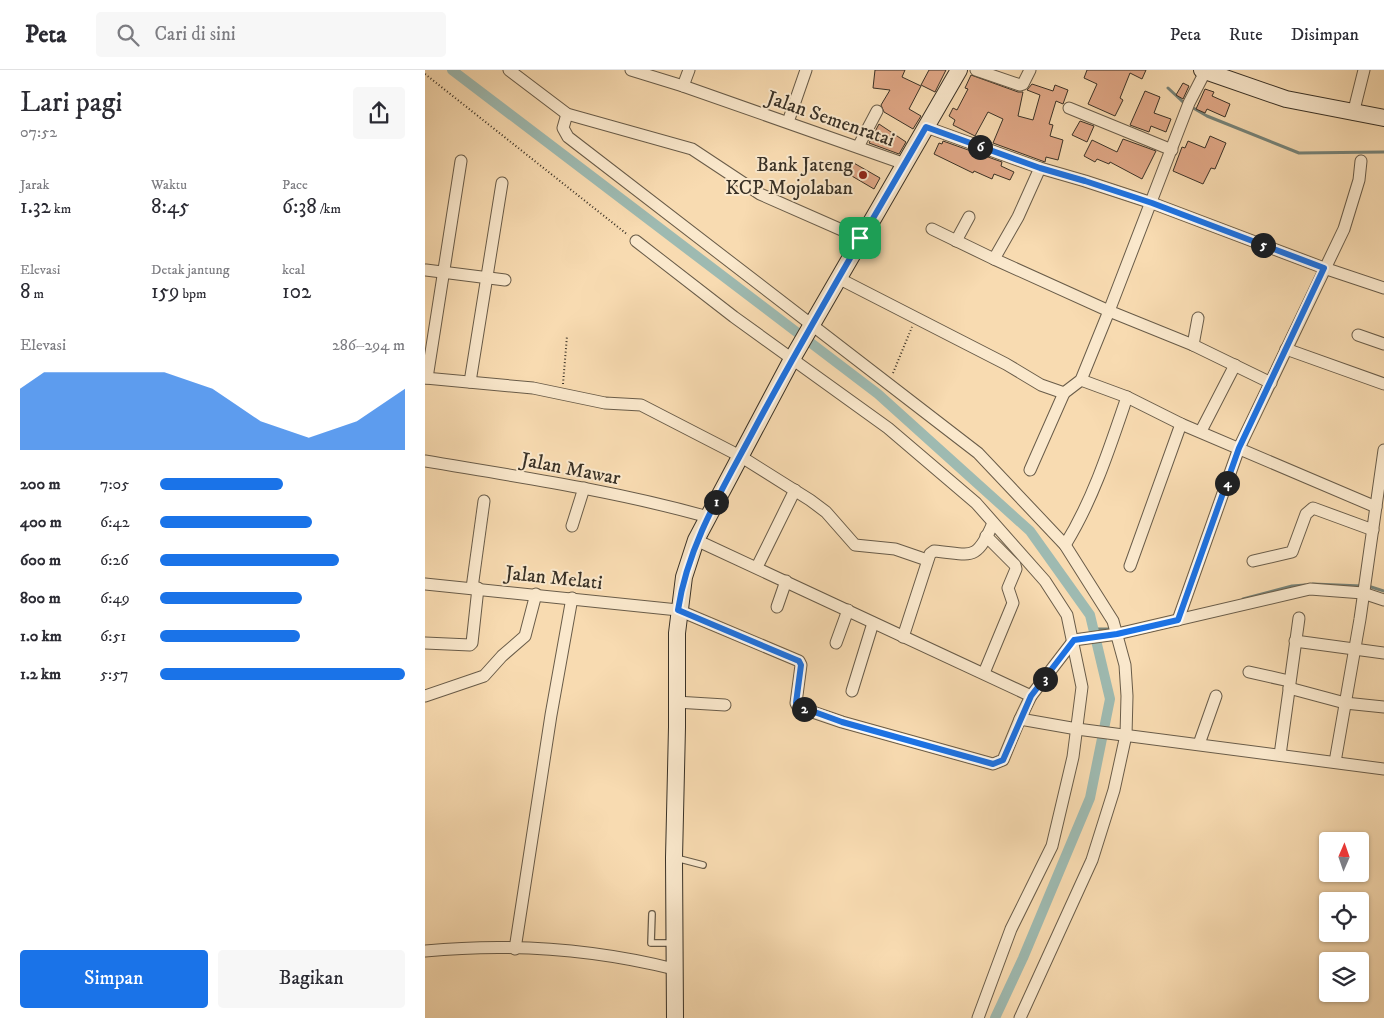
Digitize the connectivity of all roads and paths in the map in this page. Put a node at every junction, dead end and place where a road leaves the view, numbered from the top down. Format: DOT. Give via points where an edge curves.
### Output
graph roads {
  1 [pos="509,70"];
  2 [pos="631,70"];
  3 [pos="688,70"];
  4 [pos="806,70"];
  5 [pos="959,70"];
  6 [pos="976,70"];
  7 [pos="1030,70"];
  8 [pos="1205,70"];
  9 [pos="1364,70"];
  10 [pos="425,75"];
  11 [pos="683,86"];
  12 [pos="1069,108"];
  13 [pos="877,111"];
  14 [pos="567,114"];
  15 [pos="1353,114"];
  16 [pos="1384,118"];
  17 [pos="788,122"];
  18 [pos="926,127"];
  19 [pos="858,147"];
  20 [pos="1171,150"];
  21 [pos="461,160"];
  22 [pos="1361,161"];
  23 [pos="905,164"];
  24 [pos="1040,168"];
  25 [pos="501,183"];
  26 [pos="1152,203"];
  27 [pos="969,217"];
  28 [pos="932,229"];
  29 [pos="860,238"];
  30 [pos="636,241"];
  31 [pos="955,241"];
  32 [pos="994,259"];
  33 [pos="1324,268"];
  34 [pos="426,270"];
  35 [pos="443,272"];
  36 [pos="487,278"];
  37 [pos="838,278"];
  38 [pos="505,280"];
  39 [pos="1384,288"];
  40 [pos="1109,310"];
  41 [pos="916,318"];
  42 [pos="1198,318"];
  43 [pos="809,328"];
  44 [pos="1358,335"];
  45 [pos="567,336"];
  46 [pos="1384,344"];
  47 [pos="1193,345"];
  48 [pos="1287,349"];
  49 [pos="793,357"];
  50 [pos="1235,365"];
  51 [pos="426,378"];
  52 [pos="1081,380"];
  53 [pos="470,382"];
  54 [pos="1271,383"];
  55 [pos="1384,384"];
  56 [pos="888,385"];
  57 [pos="1064,393"];
  58 [pos="562,395"];
  59 [pos="1127,397"];
  60 [pos="1181,424"];
  61 [pos="1201,431"];
  62 [pos="1239,448"];
  63 [pos="1384,450"];
  64 [pos="740,456"];
  65 [pos="425,461"];
  66 [pos="1030,470"];
  67 [pos="584,488"];
  68 [pos="795,490"];
  69 [pos="484,501"];
  70 [pos="1376,507"];
  71 [pos="708,517"];
  72 [pos="993,523"];
  73 [pos="572,526"];
  74 [pos="1373,530"];
  75 [pos="986,536"];
  76 [pos="696,540"];
  77 [pos="1065,545"];
  78 [pos="927,560"];
  79 [pos="1253,561"];
  80 [pos="1130,566"];
  81 [pos="757,568"];
  82 [pos="787,581"];
  83 [pos="425,584"];
  84 [pos="1365,587"];
  85 [pos="475,588"];
  86 [pos="536,594"];
  87 [pos="572,598"];
  88 [pos="1384,600"];
  89 [pos="777,607"];
  90 [pos="678,610"];
  91 [pos="848,610"];
  92 [pos="1299,618"];
  93 [pos="1178,620"];
  94 [pos="873,623"];
  95 [pos="1115,634"];
  96 [pos="903,638"];
  97 [pos="1075,640"];
  98 [pos="1295,640"];
  99 [pos="425,643"];
  100 [pos="836,643"];
  101 [pos="1355,648"];
  102 [pos="1384,653"];
  103 [pos="1249,672"];
  104 [pos="985,673"];
  105 [pos="1289,684"];
  106 [pos="852,691"];
  107 [pos="425,696"];
  108 [pos="1031,696"];
  109 [pos="1216,696"];
  110 [pos="676,702"];
  111 [pos="1345,703"];
  112 [pos="725,705"];
  113 [pos="1384,707"];
  114 [pos="1019,719"];
  115 [pos="1081,729"];
  116 [pos="1124,735"];
  117 [pos="1199,744"];
  118 [pos="1280,755"];
  119 [pos="1335,762"];
  120 [pos="1384,769"];
  121 [pos="674,858"];
  122 [pos="703,865"];
  123 [pos="652,914"];
  124 [pos="675,943"];
  125 [pos="515,949"];
  126 [pos="425,951"];
  127 [pos="674,969"];
  128 [pos="675,1018"];
  129 [pos="978,1018"];
  130 [pos="1020,1018"];
  1 -- 14 [label="street"];
  2 -- 11 [label="street, Jalan Semenratai"];
  3 -- 11 [label="street"];
  4 -- 17 [label="street"];
  5 -- 18 [label="main road"];
  6 -- 7 [label="street" via="1020,86"];
  8 -- 15 [label="main road" via="1286,99"];
  8 -- 20 [label="street"];
  9 -- 15 [label="street"];
  10 -- 30 [label="path"];
  11 -- 17 [label="street, Jalan Semenratai"];
  12 -- 20 [label="street"];
  13 -- 19 [label="street"];
  14 -- 29 [label="street" via="692,149 760,194"];
  14 -- 43 [label="street" via="563,128 568,137"];
  15 -- 16 [label="main road"];
  17 -- 19 [label="street, Jalan Semenratai"];
  18 -- 23 [label="main road"];
  18 -- 24 [label="street"];
  19 -- 23 [label="street, Jalan Semenratai"];
  20 -- 26 [label="street"];
  21 -- 35 [label="street"];
  22 -- 33 [label="street" via="1348,218"];
  23 -- 29 [label="main road"];
  24 -- 26 [label="street"];
  24 -- 32 [label="street"];
  25 -- 36 [label="street"];
  26 -- 33 [label="street"];
  26 -- 40 [label="street"];
  27 -- 31 [label="street"];
  28 -- 31 [label="street"];
  29 -- 37 [label="main road"];
  30 -- 49 [label="street" via="734,317"];
  31 -- 32 [label="street"];
  32 -- 40 [label="street"];
  33 -- 39 [label="street"];
  33 -- 48 [label="street"];
  34 -- 35 [label="street"];
  35 -- 36 [label="street"];
  35 -- 51 [label="street"];
  36 -- 38 [label="street"];
  36 -- 53 [label="street"];
  37 -- 41 [label="street"];
  37 -- 43 [label="main road"];
  40 -- 47 [label="street"];
  40 -- 52 [label="street"];
  41 -- 56 [label="path"];
  41 -- 57 [label="street"];
  42 -- 47 [label="street"];
  43 -- 49 [label="main road"];
  43 -- 56 [label="street"];
  44 -- 46 [label="street"];
  45 -- 58 [label="path"];
  47 -- 50 [label="street"];
  48 -- 54 [label="street"];
  48 -- 55 [label="street"];
  49 -- 64 [label="main road"];
  49 -- 72 [label="street" via="887,428 975,503"];
  50 -- 54 [label="street"];
  50 -- 61 [label="street"];
  51 -- 53 [label="street"];
  52 -- 57 [label="street"];
  52 -- 59 [label="street"];
  53 -- 58 [label="street" via="533,388"];
  54 -- 62 [label="street"];
  56 -- 77 [label="street" via="978,453"];
  57 -- 66 [label="street"];
  58 -- 64 [label="street" via="605,403 641,405"];
  59 -- 60 [label="street"];
  59 -- 77 [label="street" via="1078,525"];
  60 -- 61 [label="street"];
  60 -- 80 [label="street"];
  61 -- 62 [label="street"];
  62 -- 70 [label="street"];
  62 -- 93 [label="street"];
  63 -- 70 [label="street"];
  64 -- 68 [label="street"];
  64 -- 71 [label="main road"];
  65 -- 67 [label="street, Jalan Mawar"];
  67 -- 71 [label="street, Jalan Mawar"];
  67 -- 73 [label="street"];
  68 -- 78 [label="street" via="826,512 855,545 895,549"];
  68 -- 81 [label="street"];
  69 -- 85 [label="street"];
  70 -- 74 [label="street"];
  71 -- 76 [label="main road"];
  72 -- 75 [label="street"];
  72 -- 97 [label="street" via="1045,581 1067,615"];
  74 -- 79 [label="street" via="1313,508 1306,514 1292,552"];
  74 -- 84 [label="street"];
  75 -- 78 [label="street" via="972,554 965,556 934,551"];
  75 -- 104 [label="street" via="1016,569 1007,588 1013,603"];
  76 -- 81 [label="street"];
  76 -- 90 [label="main road"];
  77 -- 95 [label="street" via="1113,621"];
  78 -- 96 [label="street"];
  81 -- 82 [label="street"];
  82 -- 89 [label="street"];
  82 -- 91 [label="street"];
  83 -- 85 [label="street, Jalan Melati"];
  84 -- 88 [label="street"];
  84 -- 93 [label="street" via="1310,589"];
  84 -- 101 [label="street"];
  85 -- 86 [label="street, Jalan Melati"];
  85 -- 99 [label="street" via="470,645"];
  86 -- 87 [label="street, Jalan Melati"];
  86 -- 107 [label="street" via="525,636 484,676"];
  87 -- 90 [label="street, Jalan Melati"];
  87 -- 125 [label="street"];
  90 -- 110 [label="main road"];
  90 -- 114 [label="street, Jalan Melati" via="799,661 798,706 842,722 993,764 1003,760"];
  91 -- 94 [label="street"];
  91 -- 100 [label="street"];
  92 -- 98 [label="street"];
  93 -- 95 [label="street"];
  94 -- 96 [label="street"];
  94 -- 106 [label="street"];
  95 -- 97 [label="street"];
  95 -- 116 [label="street" via="1125,665"];
  96 -- 104 [label="street"];
  97 -- 108 [label="street"];
  97 -- 115 [label="street" via="1082,687"];
  98 -- 101 [label="street"];
  98 -- 105 [label="street"];
  101 -- 102 [label="street"];
  101 -- 111 [label="street"];
  103 -- 105 [label="street"];
  104 -- 108 [label="street"];
  105 -- 111 [label="street"];
  105 -- 118 [label="street"];
  108 -- 114 [label="street"];
  109 -- 117 [label="street"];
  110 -- 112 [label="street"];
  110 -- 121 [label="main road"];
  111 -- 113 [label="street"];
  111 -- 119 [label="street"];
  114 -- 115 [label="street"];
  115 -- 116 [label="street"];
  115 -- 129 [label="street" via="1052,846 1011,929"];
  116 -- 117 [label="street"];
  116 -- 130 [label="street" via="1114,790 1092,860"];
  117 -- 118 [label="street"];
  118 -- 119 [label="street"];
  119 -- 120 [label="street"];
  121 -- 122 [label="lane"];
  121 -- 124 [label="main road"];
  123 -- 124 [label="lane" via="651,943"];
  124 -- 127 [label="main road"];
  125 -- 126 [label="street" via="463,947"];
  125 -- 127 [label="street" via="596,953"];
  127 -- 128 [label="main road"];
}
